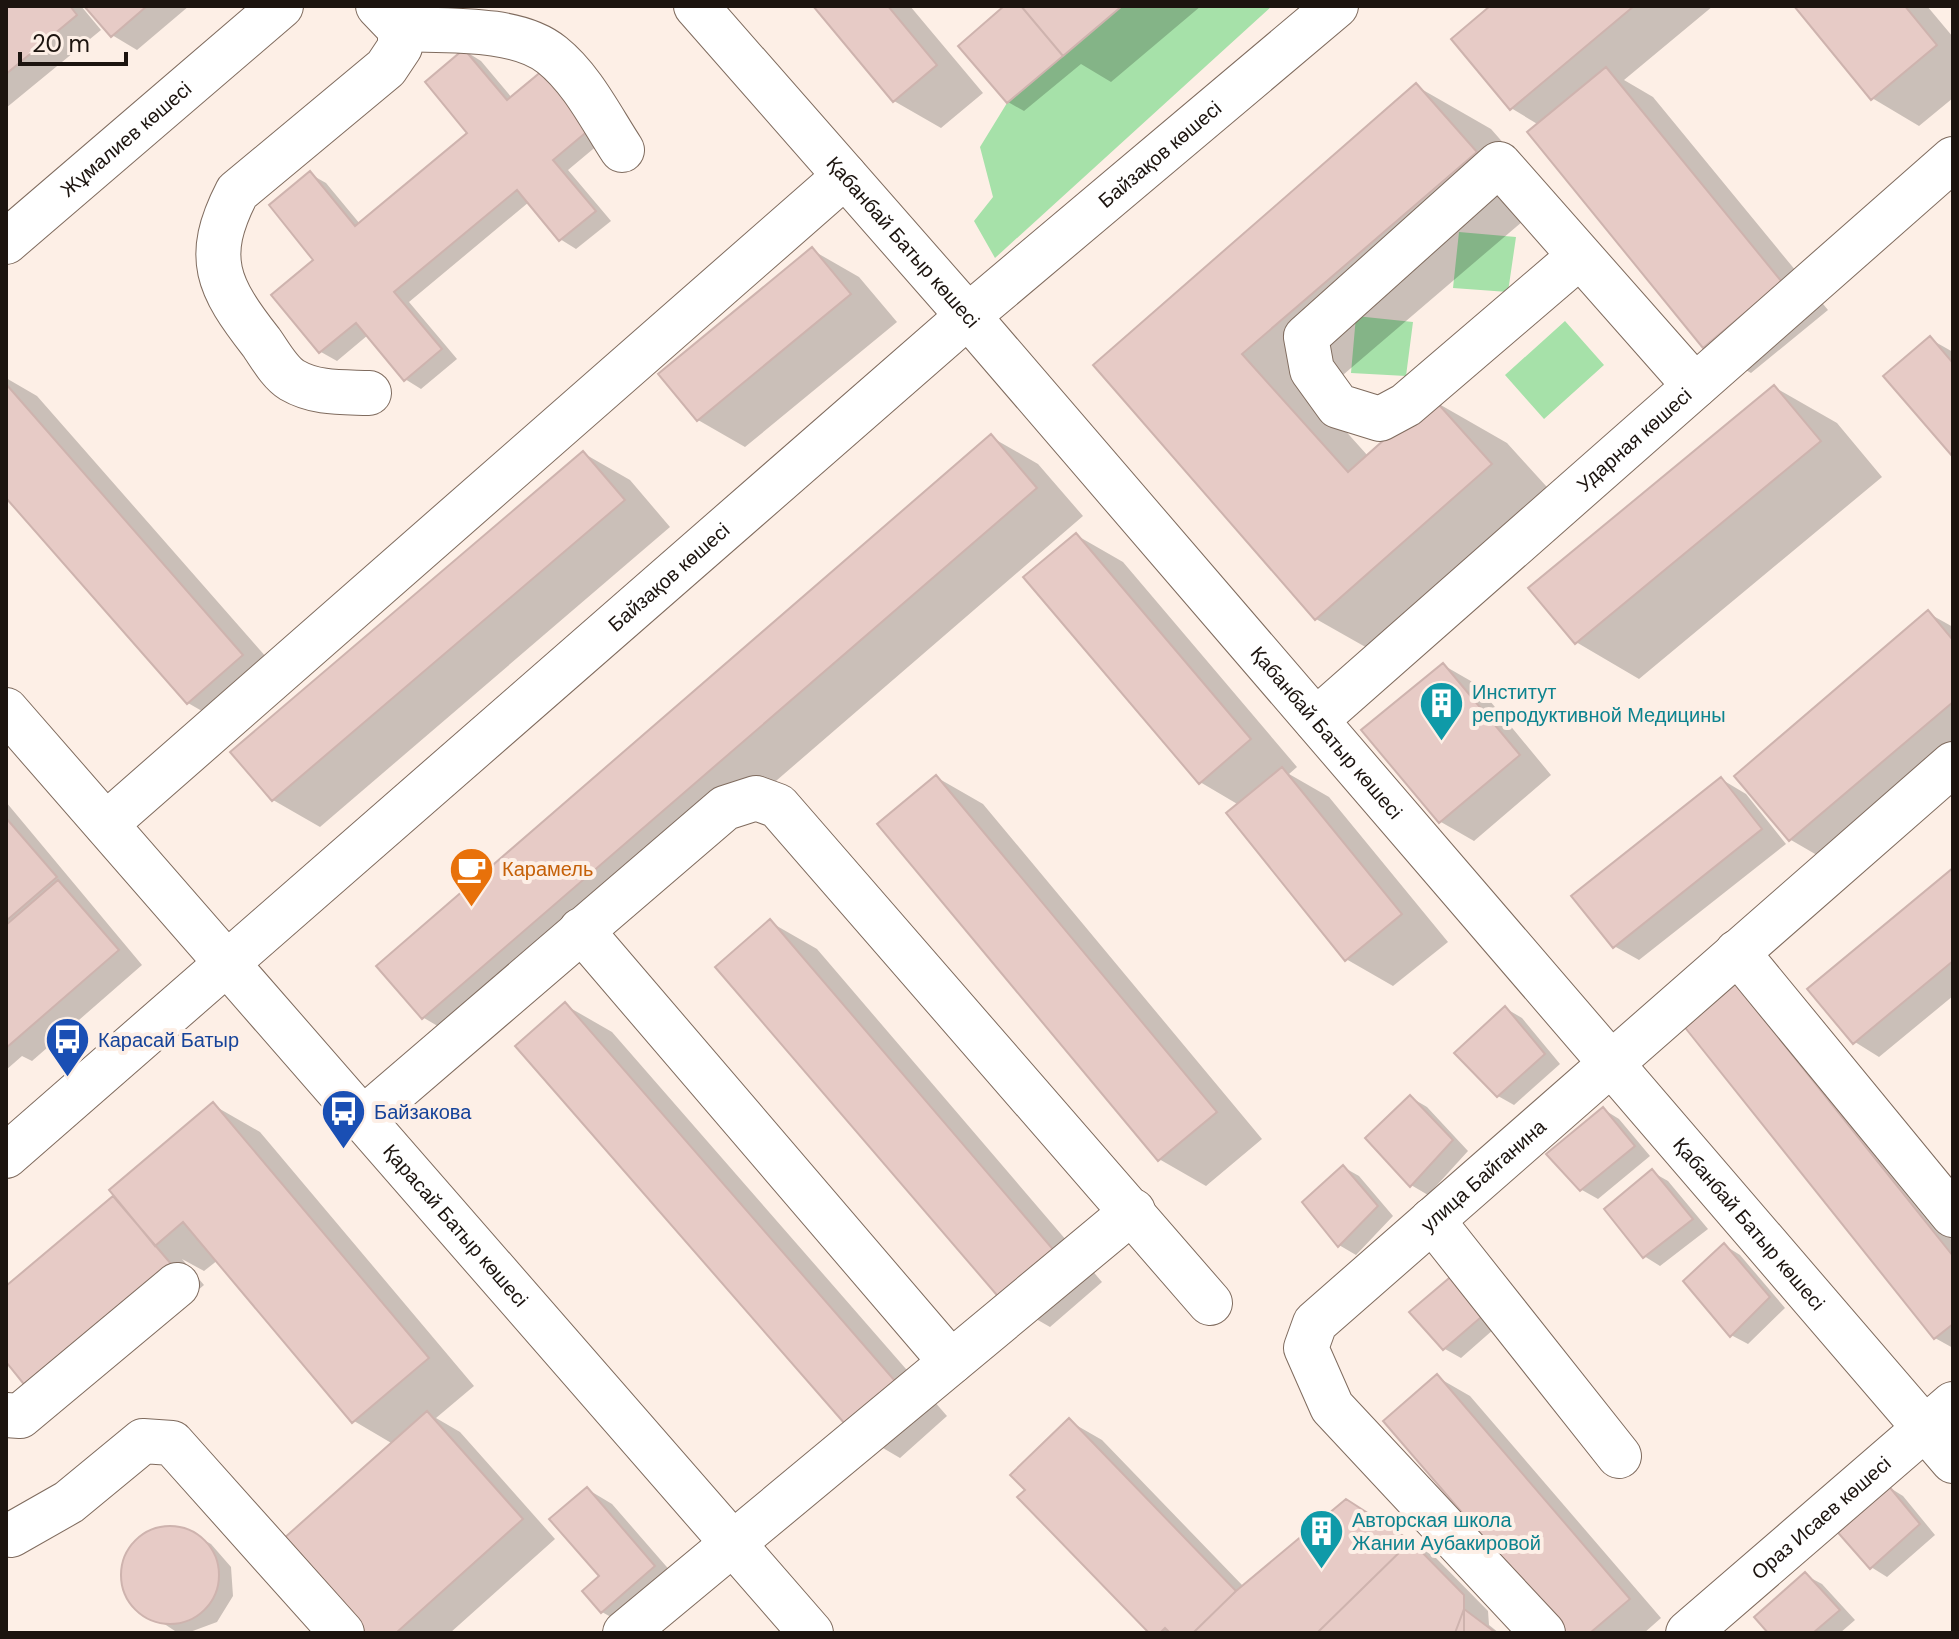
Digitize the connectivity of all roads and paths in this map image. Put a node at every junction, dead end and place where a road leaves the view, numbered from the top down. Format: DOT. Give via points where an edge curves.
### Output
graph roads {
  1 [pos="281,6"];
  2 [pos="696,6"];
  3 [pos="1336,6"];
  4 [pos="389,17"];
  5 [pos="622,150"];
  6 [pos="1953,159"];
  7 [pos="845,176"];
  8 [pos="6,242"];
  9 [pos="1580,256"];
  10 [pos="968,316"];
  11 [pos="1695,386"];
  12 [pos="369,393"];
  13 [pos="6,710"];
  14 [pos="1316,720"];
  15 [pos="1953,764"];
  16 [pos="106,824"];
  17 [pos="581,930"];
  18 [pos="1737,952"];
  19 [pos="227,962"];
  20 [pos="1610,1062"];
  21 [pos="364,1118"];
  22 [pos="6,1156"];
  23 [pos="1133,1211"];
  24 [pos="1953,1215"];
  25 [pos="1432,1220"];
  26 [pos="177,1285"];
  27 [pos="1210,1303"];
  28 [pos="951,1362"];
  29 [pos="6,1415"];
  30 [pos="1939,1416"];
  31 [pos="1619,1456"];
  32 [pos="1953,1461"];
  33 [pos="11,1535"];
  34 [pos="735,1542"];
  35 [pos="342,1633"];
  36 [pos="625,1633"];
  37 [pos="811,1633"];
  38 [pos="1543,1633"];
  39 [pos="1688,1633"];
  1 -- 8 [label="street, Жұмалиев көшесі"];
  2 -- 7 [label="street, Қабанбай Батыр көшесі"];
  3 -- 10 [label="street, Байзақов көшесі"];
  4 -- 5 [label="street" via="526,42 550,53 572,74"];
  4 -- 12 [label="street" via="400,47 386,68 237,192 225,214 216,262 229,300 289,379 319,392"];
  6 -- 11 [label="street, Ударная көшесі"];
  7 -- 10 [label="street, Қабанбай Батыр көшесі"];
  7 -- 16 [label="street"];
  9 -- 9 [label="street" via="1499,164 1306,337 1312,370 1338,406 1380,419 1406,405"];
  9 -- 11 [label="street"];
  10 -- 14 [label="street, Қабанбай Батыр көшесі"];
  10 -- 19 [label="street, Байзақов көшесі"];
  11 -- 14 [label="street, Ударная көшесі"];
  13 -- 16 [label="street, Қарасай Батыр көшесі"];
  14 -- 20 [label="street, Қабанбай Батыр көшесі"];
  15 -- 18 [label="street, улица Байганина"];
  16 -- 19 [label="street, Қарасай Батыр көшесі"];
  17 -- 21 [label="street"];
  17 -- 23 [label="street" via="725,808 756,798 778,806"];
  17 -- 28 [label="street"];
  18 -- 20 [label="street, улица Байганина"];
  18 -- 24 [label="street"];
  19 -- 21 [label="street, Қарасай Батыр көшесі"];
  19 -- 22 [label="street, Байзақов көшесі"];
  20 -- 25 [label="street, улица Байганина"];
  20 -- 30 [label="street, Қабанбай Батыр көшесі"];
  21 -- 34 [label="street, Қарасай Батыр көшесі"];
  23 -- 27 [label="street"];
  23 -- 28 [label="street"];
  25 -- 31 [label="street"];
  25 -- 38 [label="street, улица Байганина" via="1315,1323 1306,1348 1332,1407"];
  26 -- 29 [label="street" via="20,1416"];
  28 -- 34 [label="street"];
  30 -- 32 [label="street, Қабанбай Батыр көшесі"];
  30 -- 39 [label="street, Ораз Исаев көшесі"];
  33 -- 35 [label="street" via="69,1502 143,1441 172,1443"];
  34 -- 36 [label="street"];
  34 -- 37 [label="street, Қарасай Батыр көшесі"];
}
